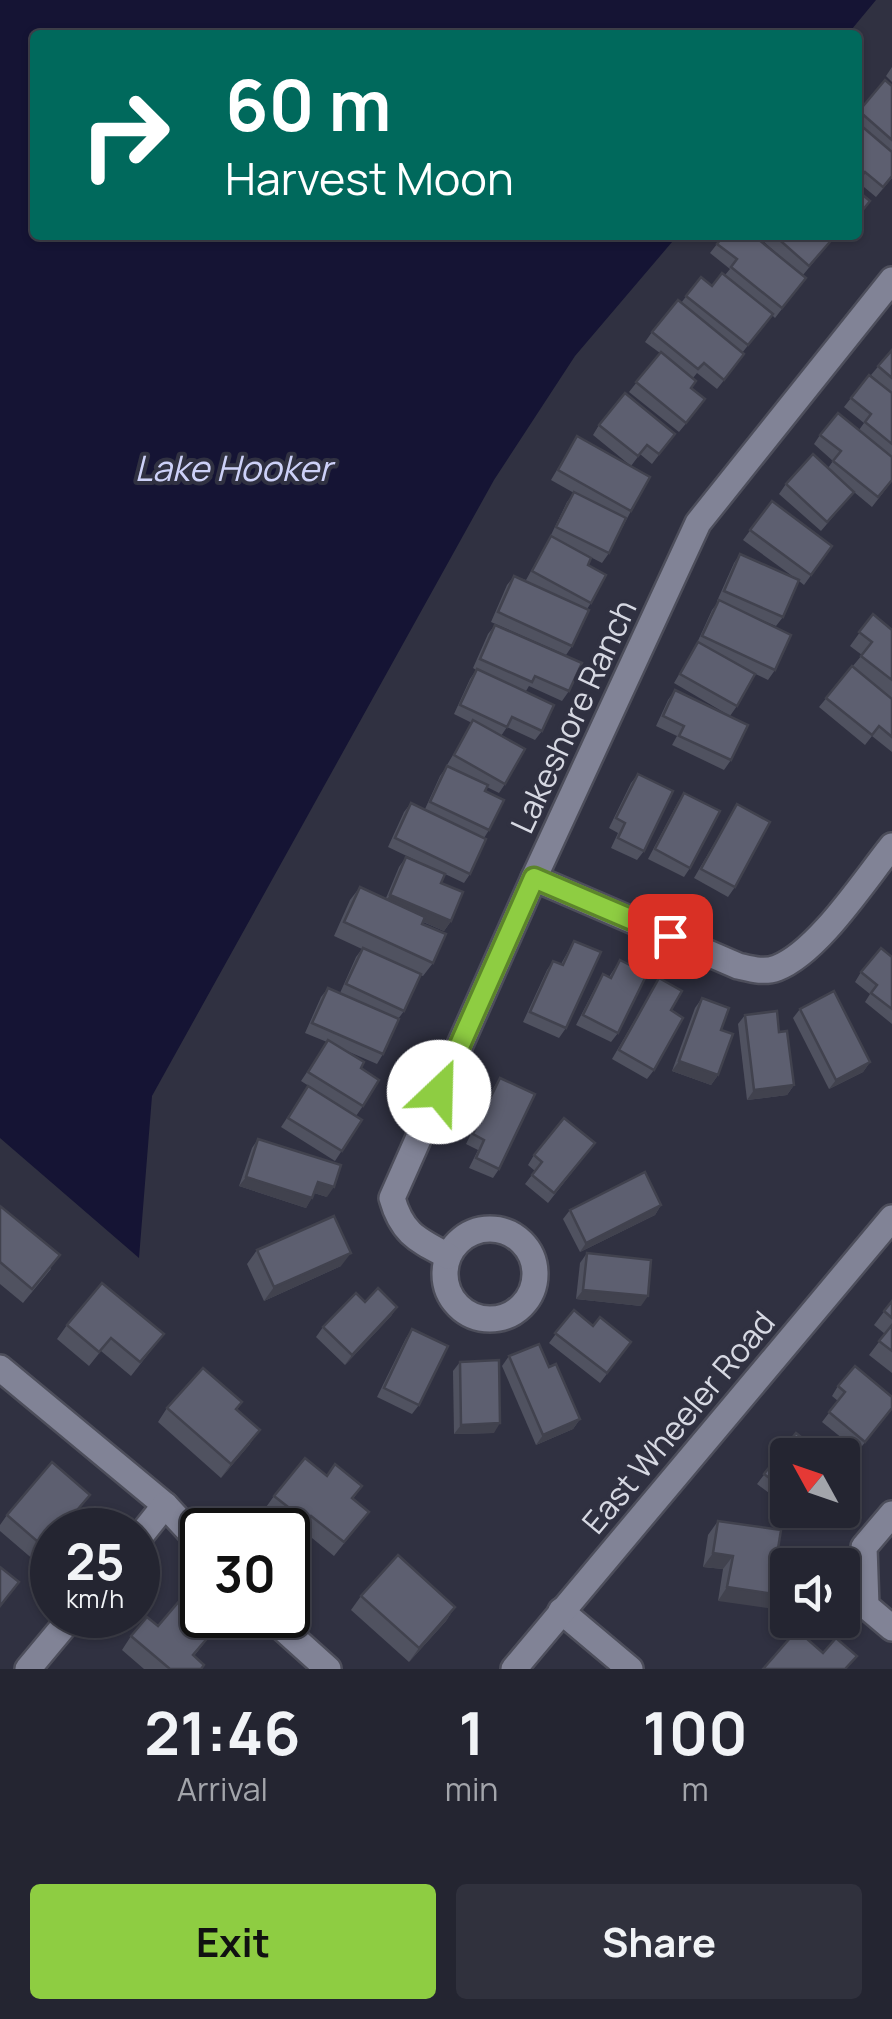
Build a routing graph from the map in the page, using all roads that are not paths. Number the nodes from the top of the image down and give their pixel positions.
1 (892, 280) edge
2 (892, 846) edge
3 (534, 878) junction
4 (892, 1218) edge
5 (448, 1256) dead end
6 (0, 1368) edge
7 (166, 1506) junction
8 (160, 1513) edge
9 (892, 1514) edge
10 (180, 1521) edge
11 (561, 1611) junction
12 (892, 1628) edge
13 (54, 1638) edge
14 (294, 1638) edge
15 (28, 1669) edge
16 (328, 1669) edge
17 (514, 1669) edge
18 (630, 1669) edge

1 - 3 street, Lakeshore Ranch
2 - 3 street
3 - 5 street, Lakeshore Ranch
4 - 11 street, East Wheeler Road
6 - 7 street
7 - 8 street
7 - 10 street
9 - 12 street
11 - 17 street, East Wheeler Road
11 - 18 street
13 - 15 street
14 - 16 street

